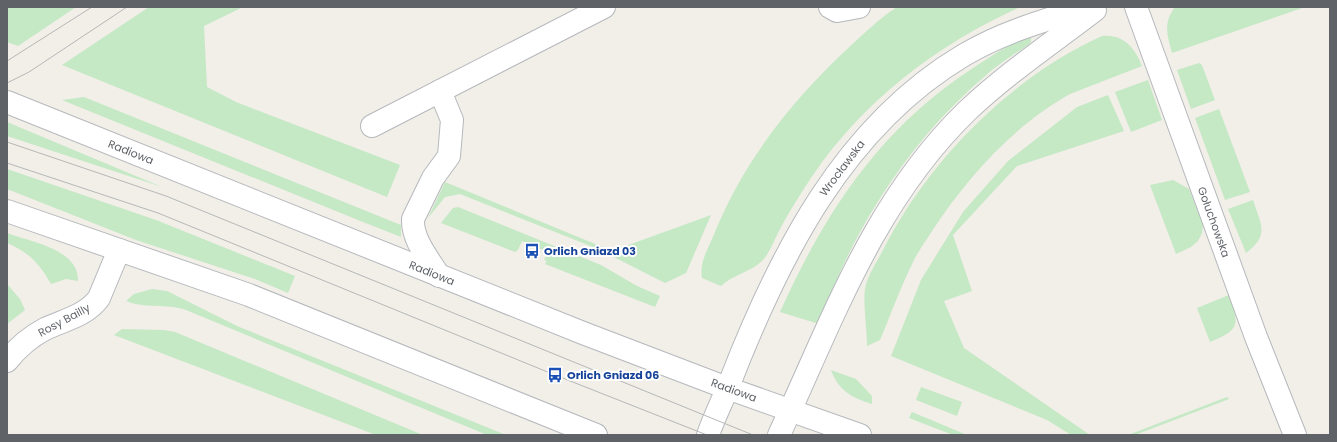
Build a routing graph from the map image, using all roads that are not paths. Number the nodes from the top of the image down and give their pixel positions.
1 (604, 7) edge
2 (830, 7) edge
3 (859, 7) edge
4 (1088, 7) edge
5 (1099, 7) edge
6 (1136, 7) edge
7 (440, 91) junction
8 (7, 102) edge
9 (372, 126) dead end
10 (7, 211) edge
11 (119, 250) junction
12 (439, 276) junction
13 (7, 361) edge
14 (727, 388) junction
15 (791, 410) junction
16 (596, 435) edge
17 (708, 435) edge
18 (779, 435) edge
19 (860, 435) edge
20 (1295, 435) edge

1 - 7 street
2 - 3 street
4 - 14 street, Wrocławska
5 - 15 street
6 - 20 street, Gołuchowska
7 - 9 street
7 - 12 street
8 - 12 street, Radiowa
10 - 11 street
11 - 13 street, Rosy Bailly
11 - 16 street
12 - 14 street, Radiowa
14 - 15 street, Radiowa
14 - 17 street, Wrocławska
15 - 18 street
15 - 19 street, Radiowa

